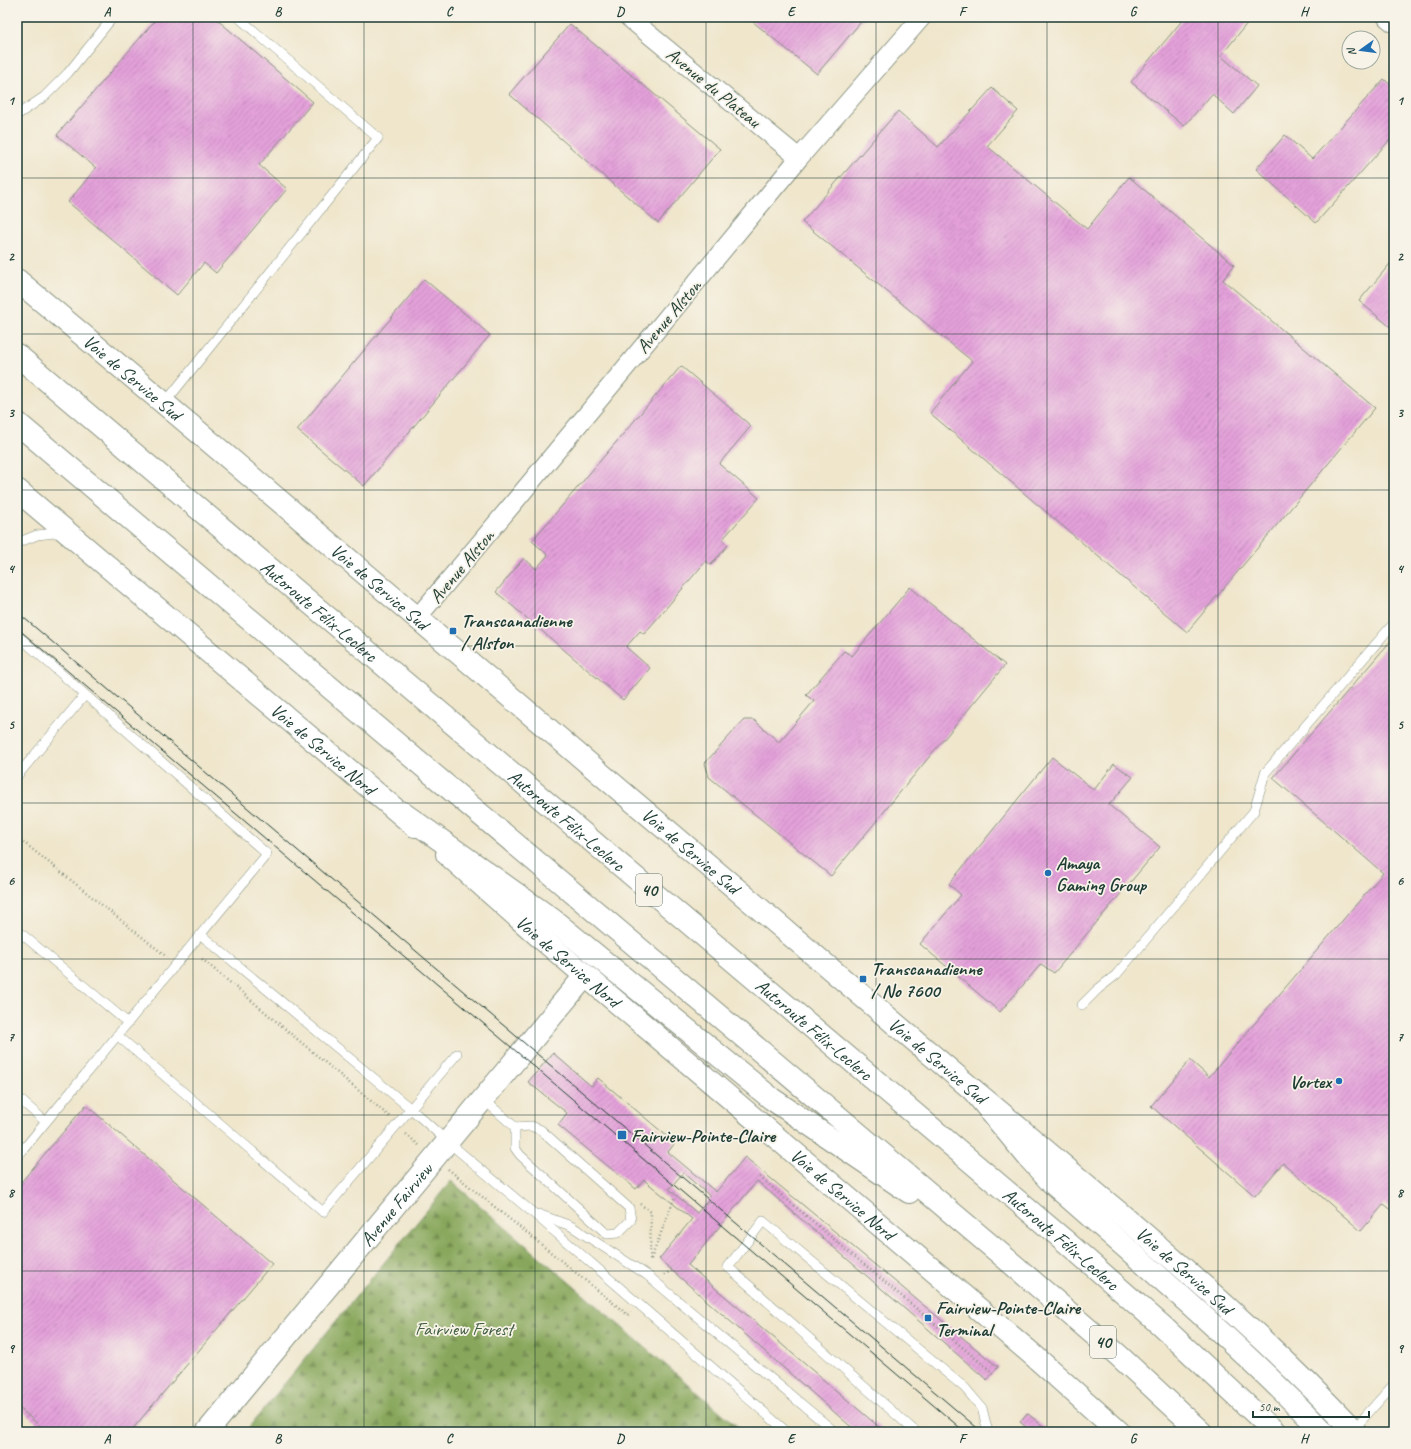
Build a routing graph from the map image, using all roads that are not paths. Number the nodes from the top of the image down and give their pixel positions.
1 (113, 17) edge
2 (238, 17) edge
3 (628, 17) edge
4 (922, 17) edge
5 (1389, 17) edge
6 (1394, 21) edge
7 (17, 115) edge
8 (799, 158) junction
9 (17, 280) edge
10 (17, 355) edge
11 (164, 404) junction
12 (17, 423) edge
13 (17, 490) edge
14 (67, 532) junction
15 (17, 543) edge
16 (417, 618) junction
17 (1394, 623) edge
18 (17, 635) edge
19 (85, 695) junction
20 (17, 776) edge
21 (401, 812) junction
22 (17, 930) edge
23 (201, 935) junction
24 (585, 976) junction
25 (1082, 1005) dead end
26 (128, 1023) junction
27 (117, 1036) junction
28 (457, 1054) dead end
29 (973, 1090) junction
30 (17, 1097) edge
31 (483, 1099) junction
32 (411, 1109) junction
33 (46, 1122) junction
34 (515, 1127) junction
35 (448, 1142) junction
36 (17, 1156) edge
37 (532, 1212) junction
38 (1003, 1256) junction
39 (1394, 1384) edge
40 (1354, 1431) edge
41 (207, 1432) edge
42 (787, 1432) edge
43 (835, 1432) edge
44 (916, 1432) edge
45 (985, 1432) edge
46 (1119, 1432) edge
47 (1201, 1432) edge
48 (1275, 1432) edge
49 (1323, 1432) edge

1 - 7 lane
2 - 11 lane
3 - 8 street, Avenue du Plateau
4 - 8 street, Avenue Alston
5 - 6 main road
8 - 16 street, Avenue Alston
9 - 11 main road, Voie de Service Sud
10 - 48 main road, Autoroute Félix-Leclerc / 40
11 - 16 main road, Voie de Service Sud
12 - 38 main road, 40
13 - 14 main road, Voie de Service Nord
14 - 15 lane
14 - 21 main road, Voie de Service Nord
16 - 29 main road, Voie de Service Sud
17 - 25 lane
18 - 19 lane
19 - 20 lane
19 - 23 lane
21 - 24 main road, Voie de Service Nord
21 - 38 main road
22 - 26 lane
23 - 26 lane
23 - 32 lane
24 - 31 main road, Avenue Fairview
24 - 46 main road, Voie de Service Nord
26 - 27 lane
27 - 32 lane
27 - 33 lane
28 - 32 lane
29 - 40 main road, Voie de Service Sud
29 - 49 main road
30 - 33 lane
31 - 34 lane
31 - 35 main road, Avenue Fairview
32 - 35 lane
33 - 36 lane
34 - 34 lane
35 - 37 lane
35 - 41 main road, Avenue Fairview
37 - 42 lane
37 - 43 lane
38 - 47 main road, 40
39 - 40 lane
44 - 45 lane

